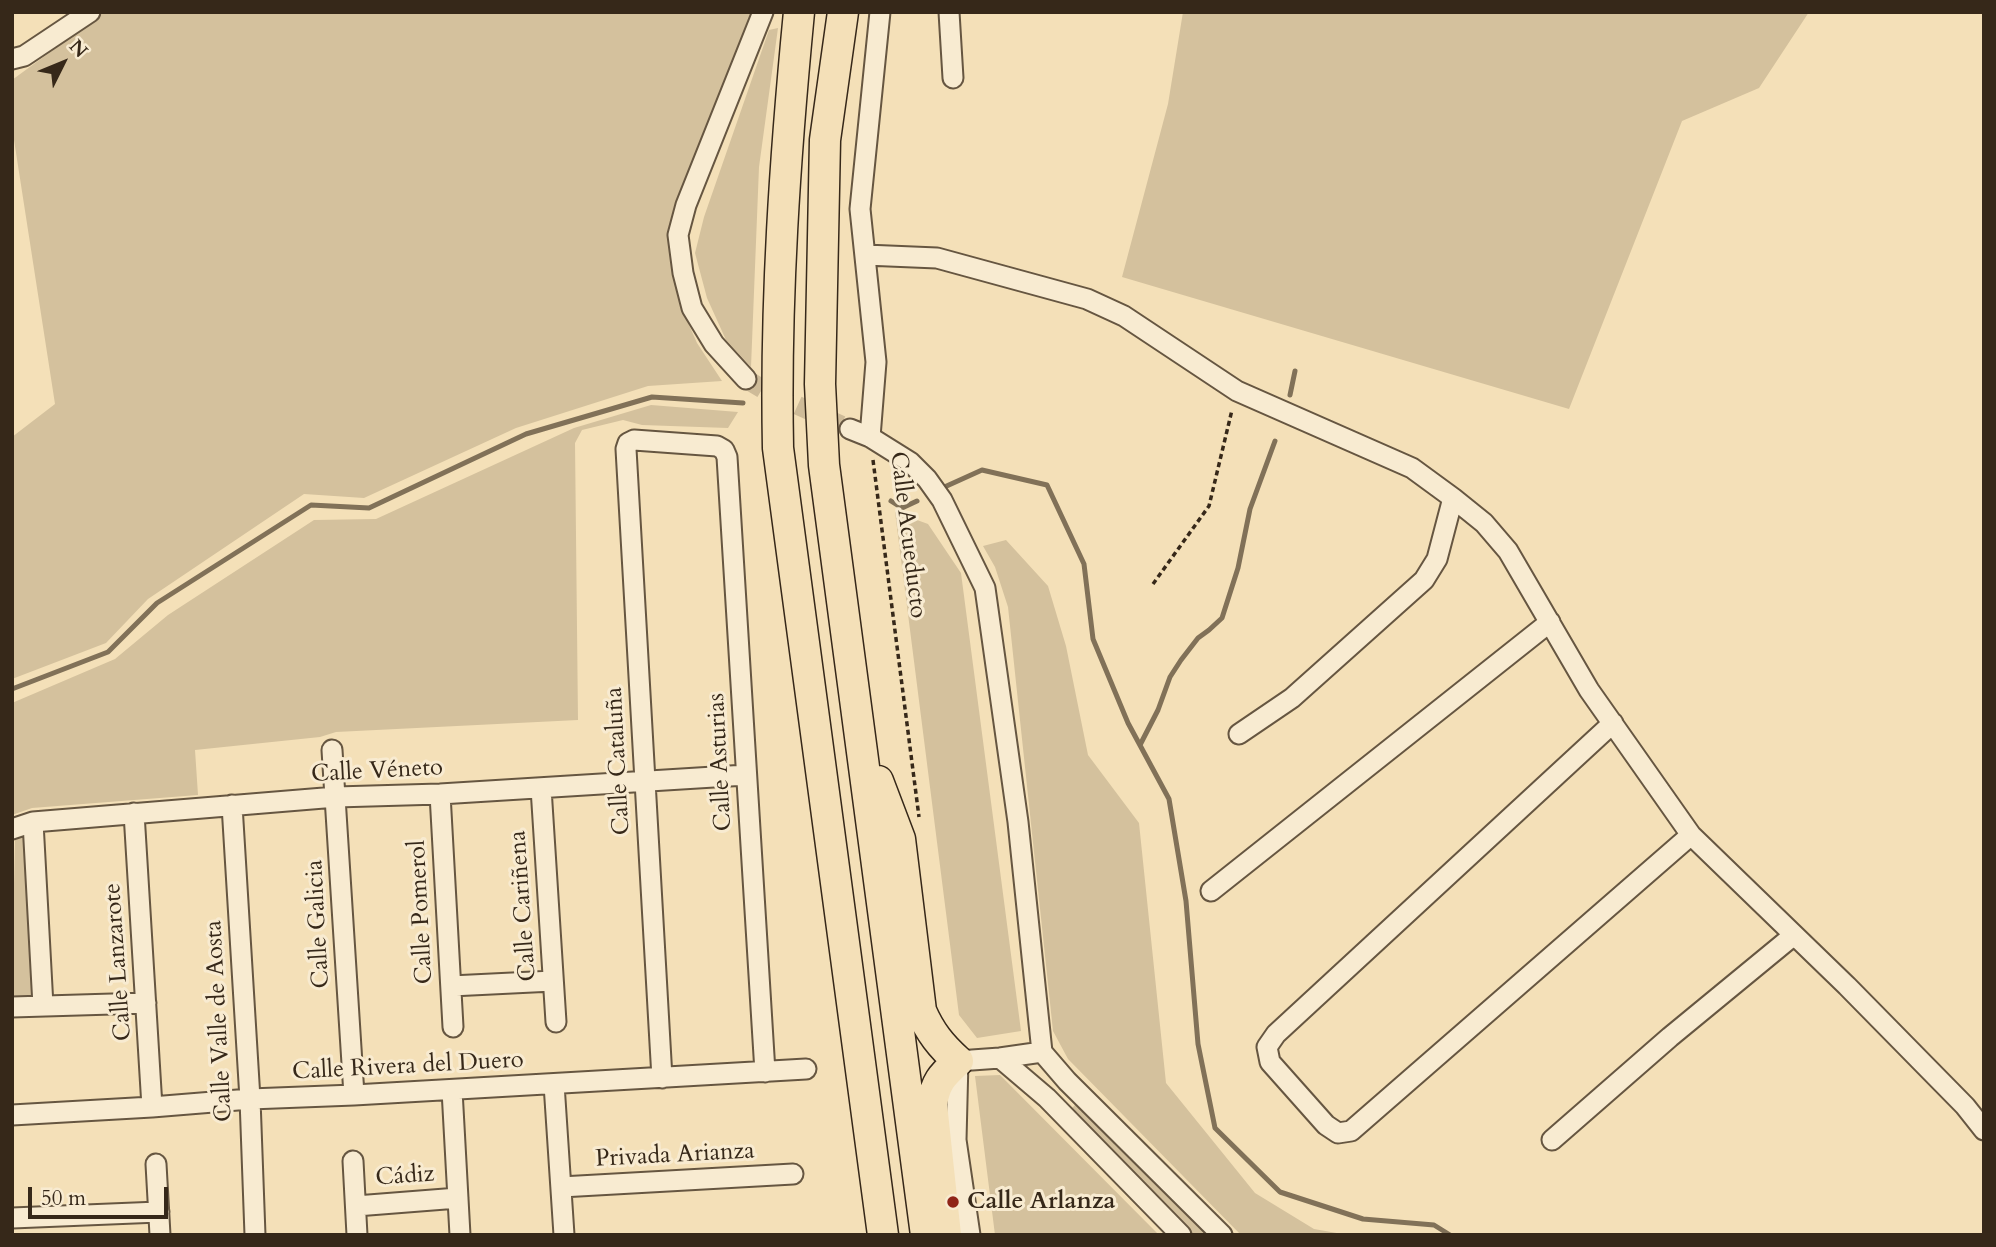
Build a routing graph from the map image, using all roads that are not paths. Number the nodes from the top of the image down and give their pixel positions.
1 (90, 12) edge
2 (763, 12) edge
3 (799, 12) edge
4 (843, 12) edge
5 (880, 12) edge
6 (949, 12) edge
7 (12, 59) edge
8 (953, 78) dead end
9 (865, 255) junction
10 (747, 379) tunnel mouth
11 (850, 429) tunnel mouth
12 (870, 437) junction
13 (724, 450) joint
14 (1453, 498) junction
15 (1550, 622) junction
16 (1614, 723) junction
17 (860, 730) junction
18 (1239, 734) dead end
19 (332, 750) dead end
20 (746, 775) junction
21 (645, 781) junction
22 (541, 788) junction
23 (440, 794) junction
24 (336, 797) junction
25 (232, 805) junction
26 (134, 813) junction
27 (33, 822) junction
28 (12, 829) edge
29 (1691, 835) junction
30 (1210, 891) dead end
31 (1794, 935) junction
32 (554, 981) junction
33 (451, 986) junction
34 (146, 1003) junction
35 (43, 1006) junction
36 (12, 1007) edge
37 (556, 1022) dead end
38 (453, 1027) dead end
39 (1042, 1052) junction
40 (1000, 1058) junction
41 (958, 1061) junction
42 (806, 1069) dead end
43 (765, 1072) junction
44 (662, 1078) junction
45 (1067, 1081) junction
46 (554, 1084) junction
47 (452, 1090) junction
48 (354, 1095) junction
49 (1047, 1098) junction
50 (250, 1099) junction
51 (152, 1107) junction
52 (12, 1115) edge
53 (1984, 1130) edge
54 (1552, 1140) dead end
55 (353, 1161) dead end
56 (156, 1164) dead end
57 (793, 1174) dead end
58 (561, 1187) junction
59 (458, 1198) junction
60 (356, 1206) junction
61 (159, 1212) junction
62 (12, 1218) edge
63 (160, 1235) edge
64 (256, 1235) edge
65 (357, 1235) edge
66 (460, 1235) edge
67 (564, 1235) edge
68 (883, 1235) edge
69 (926, 1235) edge
70 (946, 1235) edge
71 (970, 1235) edge
72 (1181, 1235) edge
73 (1222, 1235) edge

1 - 7 street
2 - 10 street
3 - 68 highway
4 - 17 highway
5 - 9 street, Calle Acueducto
6 - 8 street
9 - 12 street, Calle Acueducto
9 - 14 street
11 - 12 street
12 - 39 street
13 - 20 street, Calle Asturias
13 - 21 street, Calle Cataluña
14 - 15 street
14 - 18 street
15 - 16 street
15 - 30 street
16 - 29 street
16 - 29 street
17 - 41 highway
17 - 69 highway
19 - 24 street, Calle Galicia
20 - 21 street, Calle Véneto
20 - 43 street, Calle Asturias
21 - 22 street, Calle Véneto
21 - 44 street, Calle Cataluña
22 - 23 street, Calle Véneto
22 - 32 street, Calle Cariñena
23 - 24 street, Calle Véneto
23 - 33 street, Calle Pomerol
24 - 25 street, Calle Véneto
24 - 48 street, Calle Galicia
25 - 26 street, Calle Véneto
25 - 50 street, Calle Valle de Aosta
26 - 27 street, Calle Véneto
26 - 34 street, Calle Lanzarote
27 - 28 street, Calle Véneto
27 - 35 street
29 - 31 street
31 - 53 street
31 - 54 street
32 - 33 street
32 - 37 street, Calle Cariñena
33 - 38 street, Calle Pomerol
34 - 35 street
34 - 51 street, Calle Lanzarote
35 - 36 street
39 - 40 street
39 - 45 street
40 - 41 street
40 - 49 street
41 - 70 highway
41 - 71 street
42 - 43 street, Calle Rivera del Duero
43 - 44 street, Calle Rivera del Duero
44 - 46 street, Calle Rivera del Duero
45 - 49 street
45 - 73 street
46 - 47 street, Calle Rivera del Duero
46 - 58 street
47 - 48 street, Calle Rivera del Duero
47 - 59 street
48 - 50 street, Calle Rivera del Duero
49 - 72 street
50 - 51 street, Calle Rivera del Duero
50 - 64 street, Calle Valle de Aosta
51 - 52 street, Calle Rivera del Duero
55 - 60 street
56 - 61 street
57 - 58 street, Privada Arianza
58 - 67 street
59 - 60 street, Cádiz
59 - 66 street
60 - 65 street
61 - 62 street
61 - 63 street

